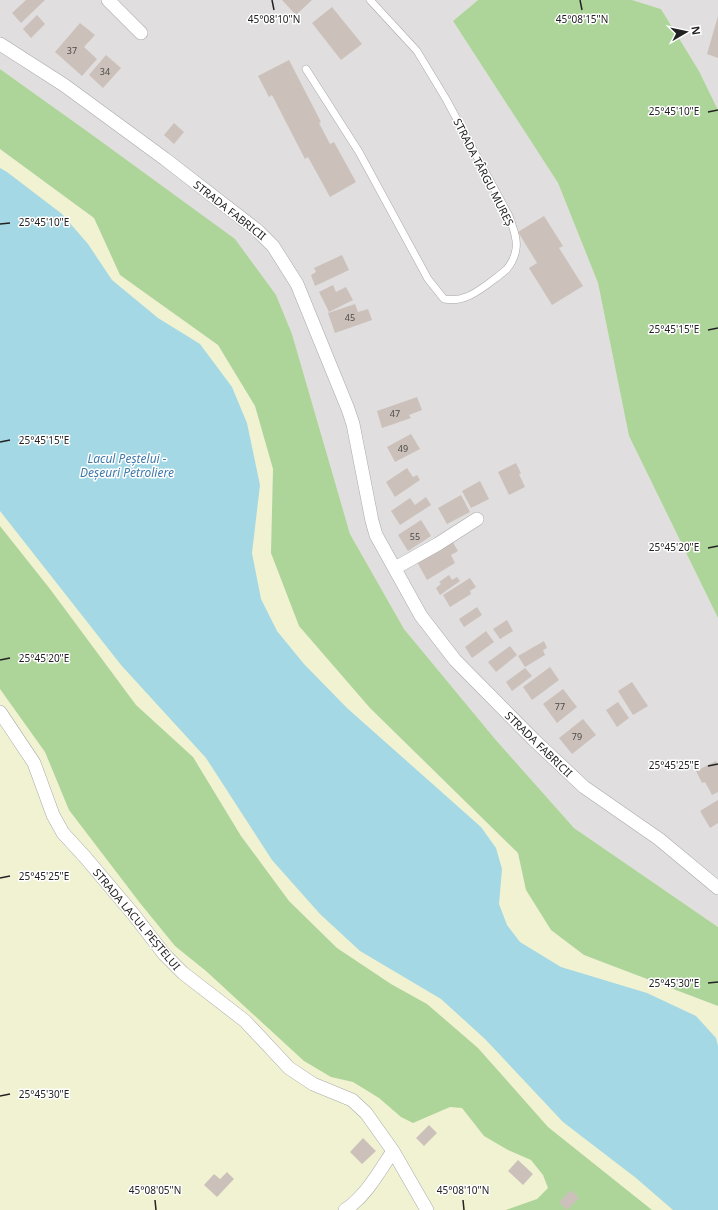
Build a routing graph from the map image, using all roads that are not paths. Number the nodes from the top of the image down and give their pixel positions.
1 (108, 0) edge
2 (370, 0) edge
3 (141, 33) dead end
4 (0, 44) edge
5 (306, 69) dead end
6 (477, 520) dead end
7 (394, 568) junction
8 (0, 712) edge
9 (718, 888) edge
10 (393, 1151) junction
11 (344, 1210) edge
12 (427, 1210) edge

1 - 3 street
2 - 5 lane, STRADA TÂRGU MUREȘ
4 - 7 street, STRADA FABRICII
6 - 7 street
7 - 9 street, STRADA FABRICII
8 - 10 street, STRADA LACUL PEȘTELUI
10 - 11 street
10 - 12 street, STRADA LACUL PEȘTELUI

